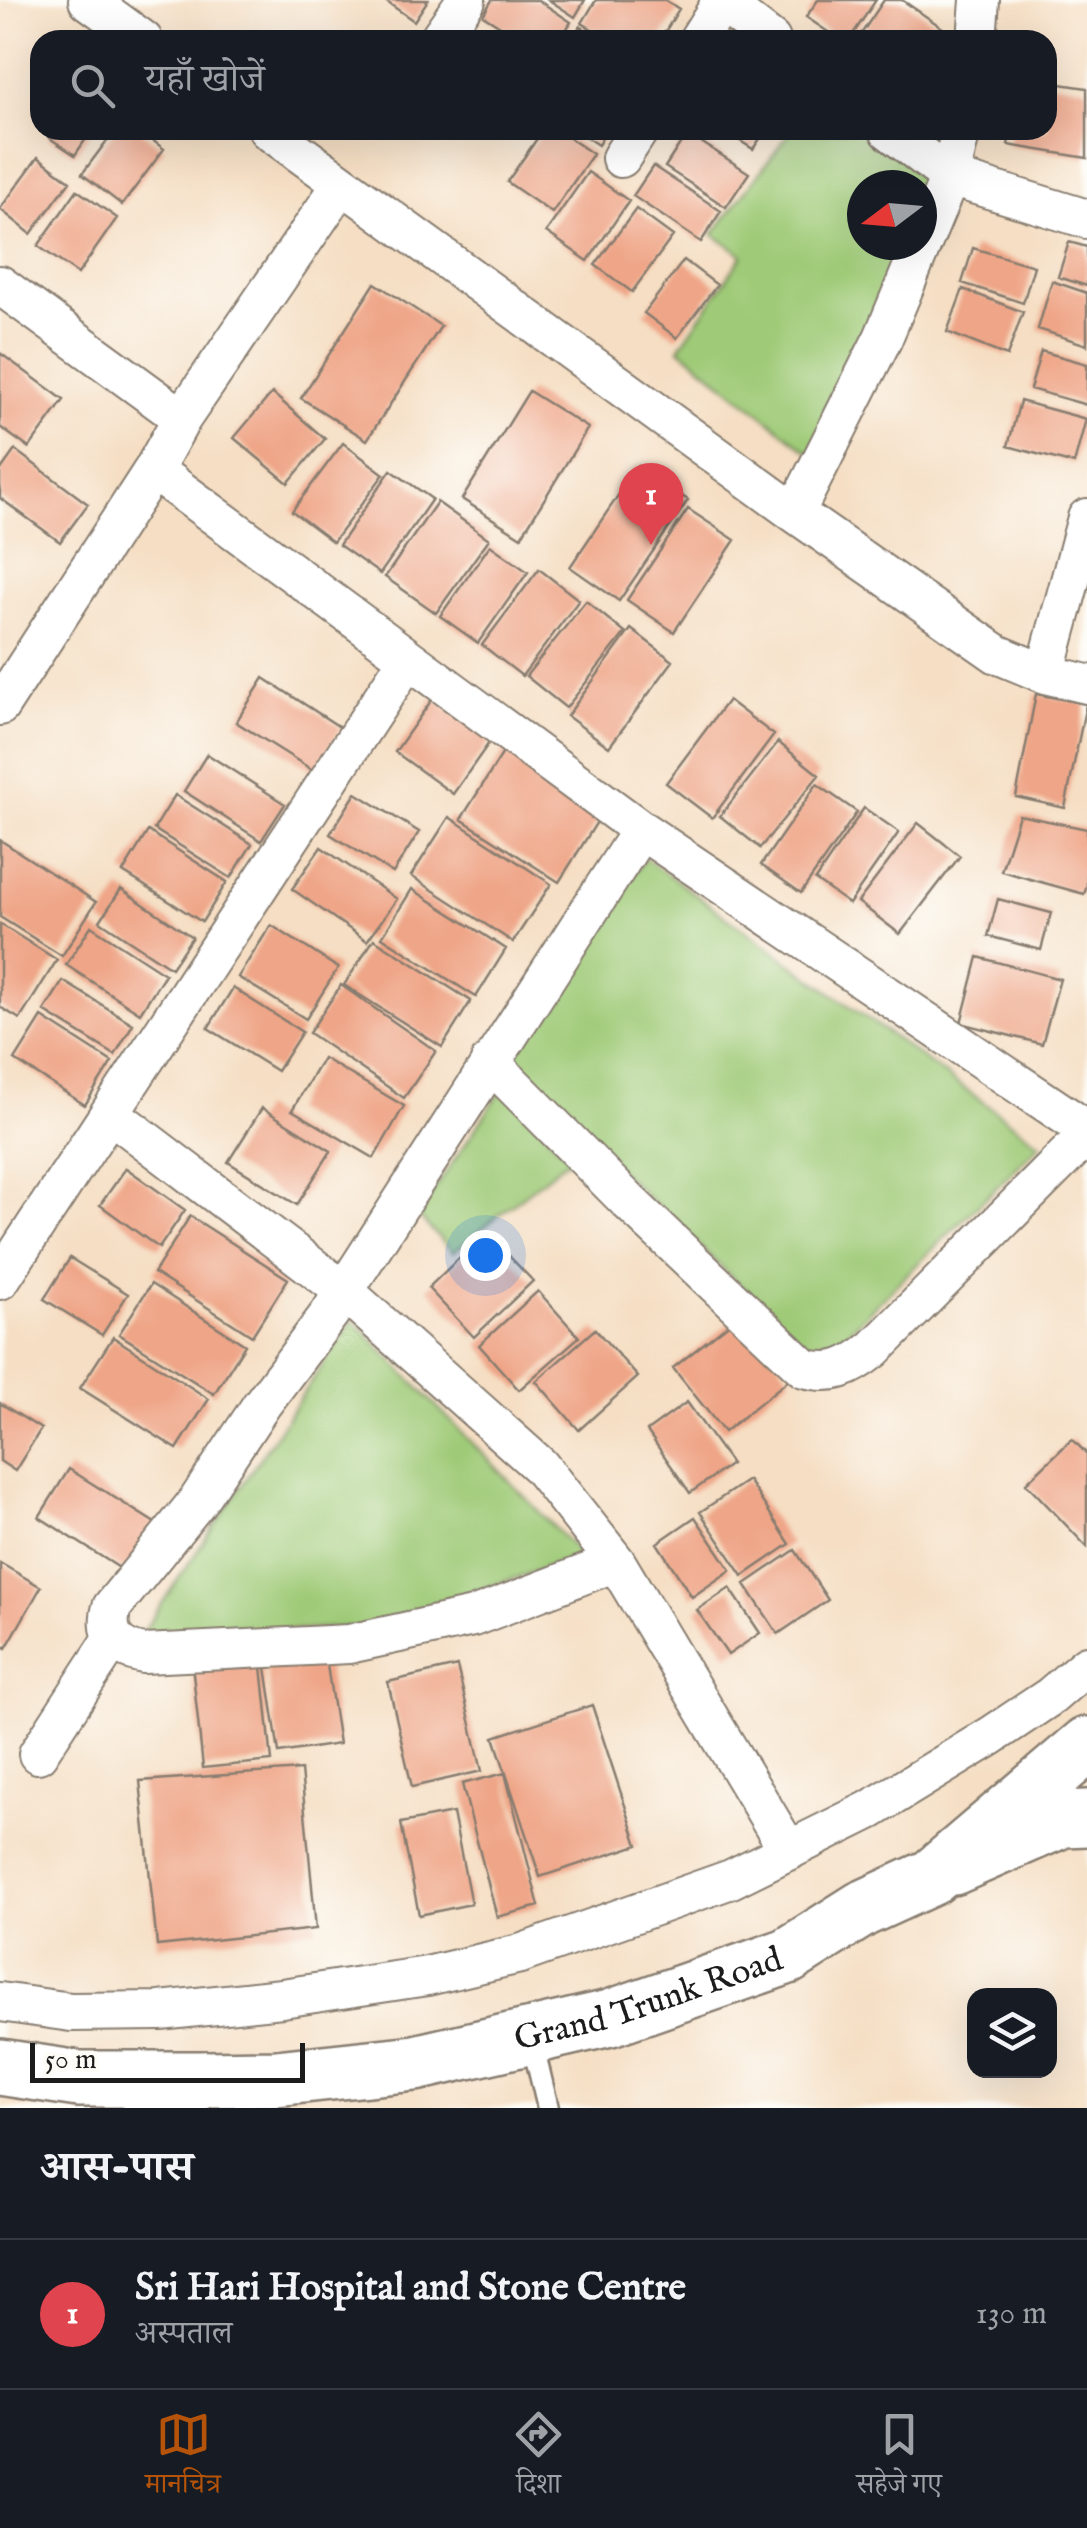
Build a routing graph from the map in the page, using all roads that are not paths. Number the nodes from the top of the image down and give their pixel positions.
1 (88, 0) edge
2 (466, 0) edge
3 (980, 0) edge
4 (721, 1) edge
5 (129, 30) edge
6 (445, 30) edge
7 (704, 30) edge
8 (758, 30) edge
9 (978, 30) edge
10 (282, 140) edge
11 (901, 140) edge
12 (959, 140) edge
13 (950, 178) junction
14 (342, 184) junction
15 (1087, 219) edge
16 (0, 285) edge
17 (182, 418) junction
18 (153, 470) junction
19 (795, 513) junction
20 (1087, 518) edge
21 (408, 659) junction
22 (1045, 674) junction
23 (1087, 684) edge
24 (0, 706) edge
25 (641, 830) junction
26 (490, 1062) junction
27 (111, 1114) junction
28 (1087, 1133) edge
29 (0, 1280) edge
30 (344, 1290) junction
31 (616, 1562) junction
32 (113, 1639) junction
33 (1087, 1665) edge
34 (1087, 1745) edge
35 (38, 1754) dead end
36 (1087, 1818) edge
37 (789, 1851) junction
38 (932, 1877) junction
39 (0, 2002) edge
40 (531, 2036) junction
41 (0, 2067) edge
42 (205, 2078) junction
43 (150, 2108) edge
44 (548, 2108) edge

1 - 5 street
2 - 6 street
3 - 9 street
4 - 7 street
4 - 8 street
10 - 14 street
11 - 13 street
12 - 13 street
13 - 15 street
13 - 19 street
14 - 17 street
14 - 19 street
16 - 17 street
17 - 18 street
18 - 21 street
18 - 24 street
19 - 22 street
20 - 22 street
21 - 25 street
21 - 27 street
22 - 23 street
25 - 26 street
25 - 28 street
26 - 28 street
26 - 30 street
27 - 29 street
27 - 30 street
30 - 31 street
30 - 32 street
31 - 32 street
31 - 37 street
32 - 35 street
33 - 37 street
34 - 38 main road, Grand Trunk Road
36 - 38 main road
37 - 39 street
38 - 40 main road, Grand Trunk Road
40 - 42 main road, Grand Trunk Road
40 - 44 lane
41 - 42 main road
42 - 43 main road, Grand Trunk Road

